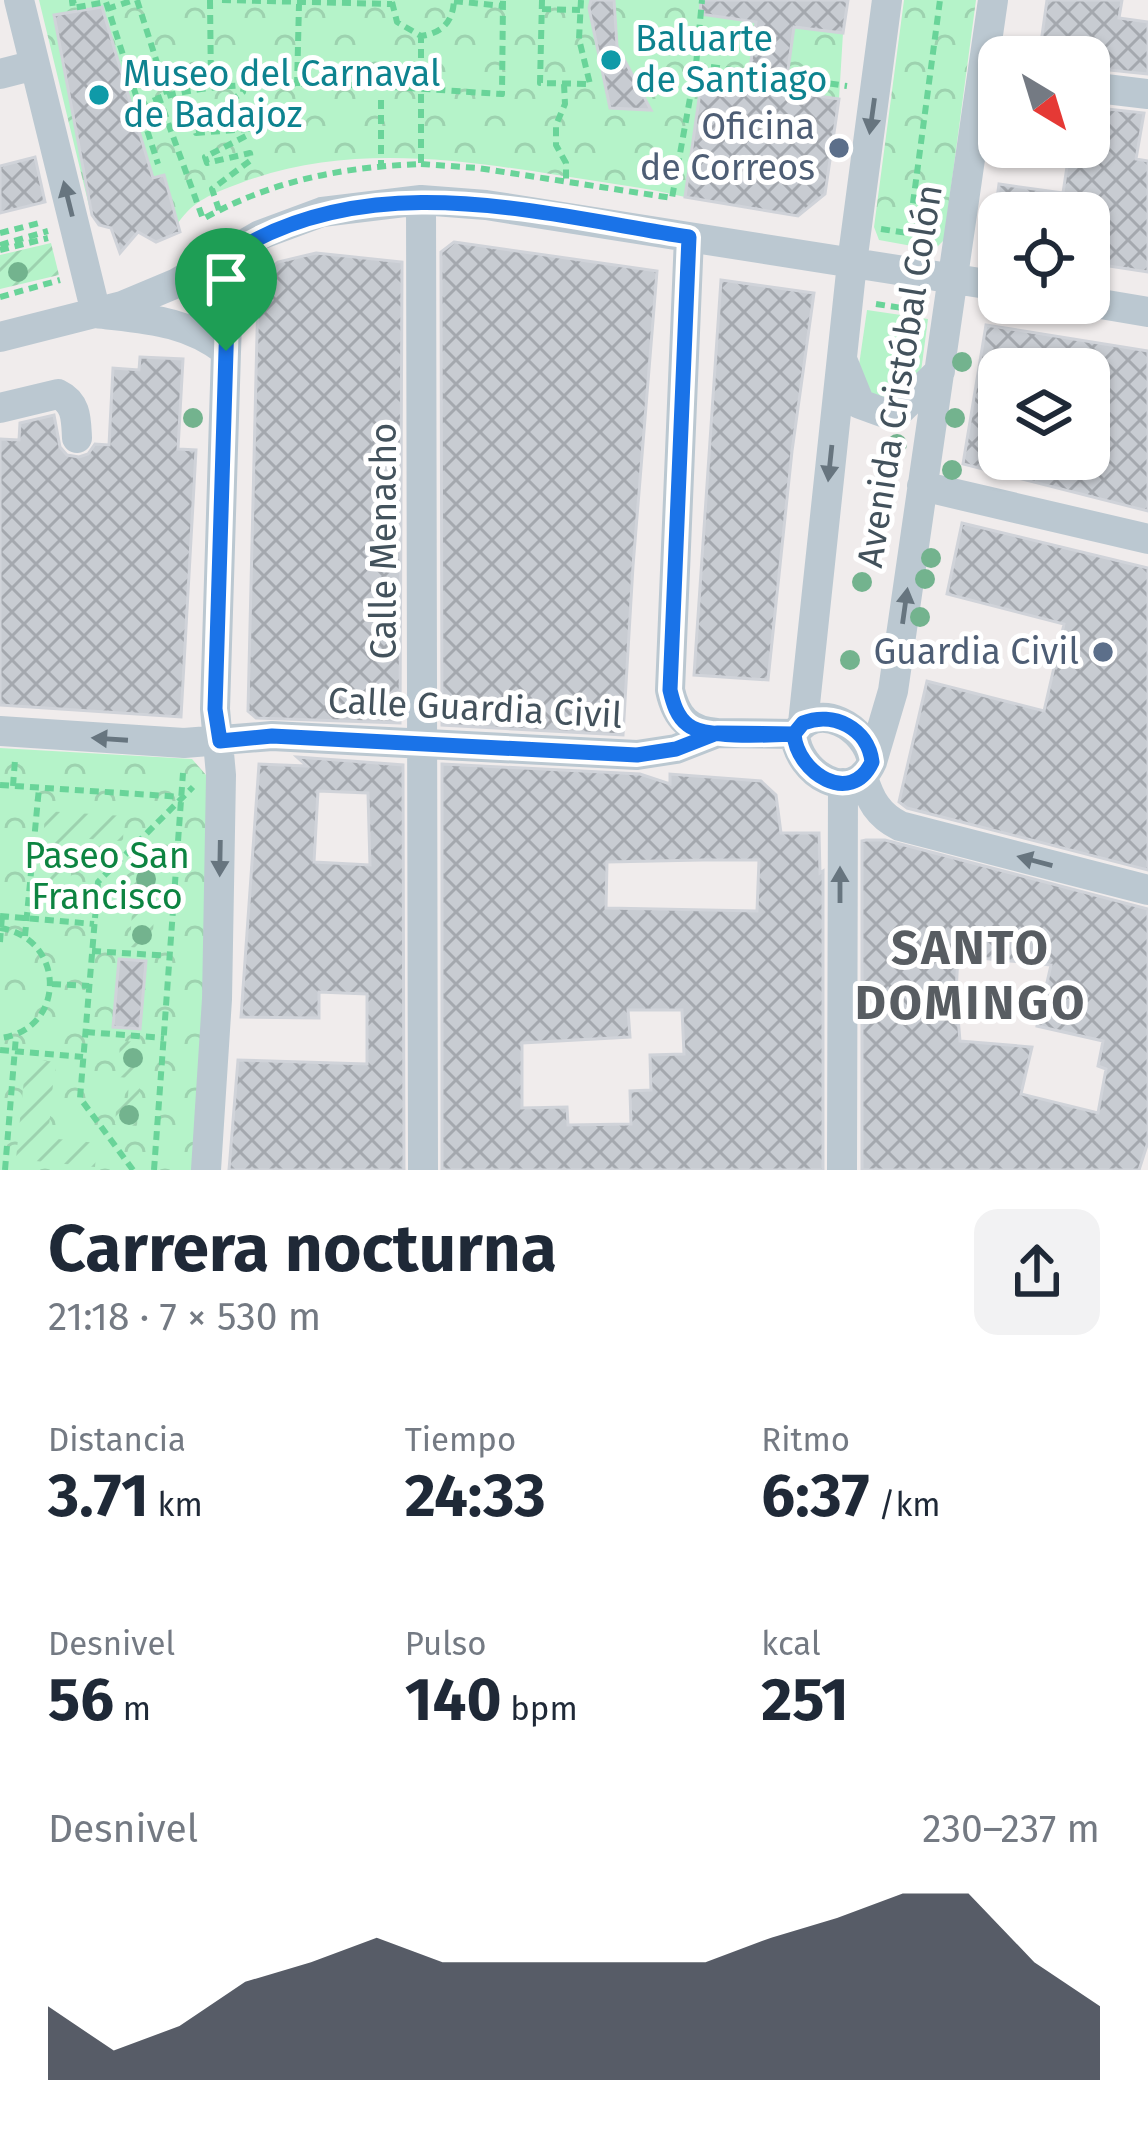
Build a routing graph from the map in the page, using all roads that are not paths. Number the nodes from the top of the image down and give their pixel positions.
1 (20, 0) edge
2 (887, 0) edge
3 (993, 0) edge
4 (992, 36) edge
5 (35, 65) junction
6 (0, 74) edge
7 (1110, 89) edge
8 (1148, 94) edge
9 (978, 147) edge
10 (422, 200) junction
11 (689, 237) junction
12 (229, 255) junction
13 (852, 263) junction
14 (955, 280) junction
15 (978, 283) edge
16 (1110, 305) edge
17 (1148, 311) edge
18 (96, 313) junction
19 (0, 338) edge
20 (226, 351) junction
21 (842, 356) junction
22 (940, 370) junction
23 (0, 408) edge
24 (77, 439) dead end
25 (922, 486) junction
26 (1148, 539) edge
27 (799, 728) junction
28 (0, 731) edge
29 (717, 733) junction
30 (220, 741) junction
31 (423, 744) junction
32 (859, 774) junction
33 (1148, 890) edge
34 (206, 1170) edge
35 (423, 1170) edge
36 (842, 1170) edge

1 - 5 street
2 -> 13 street, Avenida Cristóbal Colón
3 - 4 street, Avenida Cristóbal Colón
5 - 6 street
18 -> 5 street
7 - 8 street
9 - 14 street, Avenida Cristóbal Colón
10 - 11 street
10 - 12 street
10 - 31 street, Calle Menacho
11 - 13 street
11 - 29 street
12 - 18 street
12 - 20 street
13 - 14 street
13 - 21 street, Avenida Cristóbal Colón
14 - 15 street
14 - 22 street, Avenida Cristóbal Colón
16 - 17 street
18 - 19 street
18 - 20 street
20 - 30 street
21 - 22 street
21 -> 27 street, Avenida Cristóbal Colón
22 - 25 street, Avenida Cristóbal Colón
23 - 24 street
25 - 26 street
32 -> 25 street, Avenida Cristóbal Colón
27 - 29 street, Calle Guardia Civil
27 - 32 street
27 - 32 street
30 -> 28 street
29 - 31 street, Calle Guardia Civil
30 - 31 street, Calle Guardia Civil
30 -> 34 street
31 - 35 street, Calle Menacho
33 -> 32 street
36 -> 32 street, Avenida Cristóbal Colón

